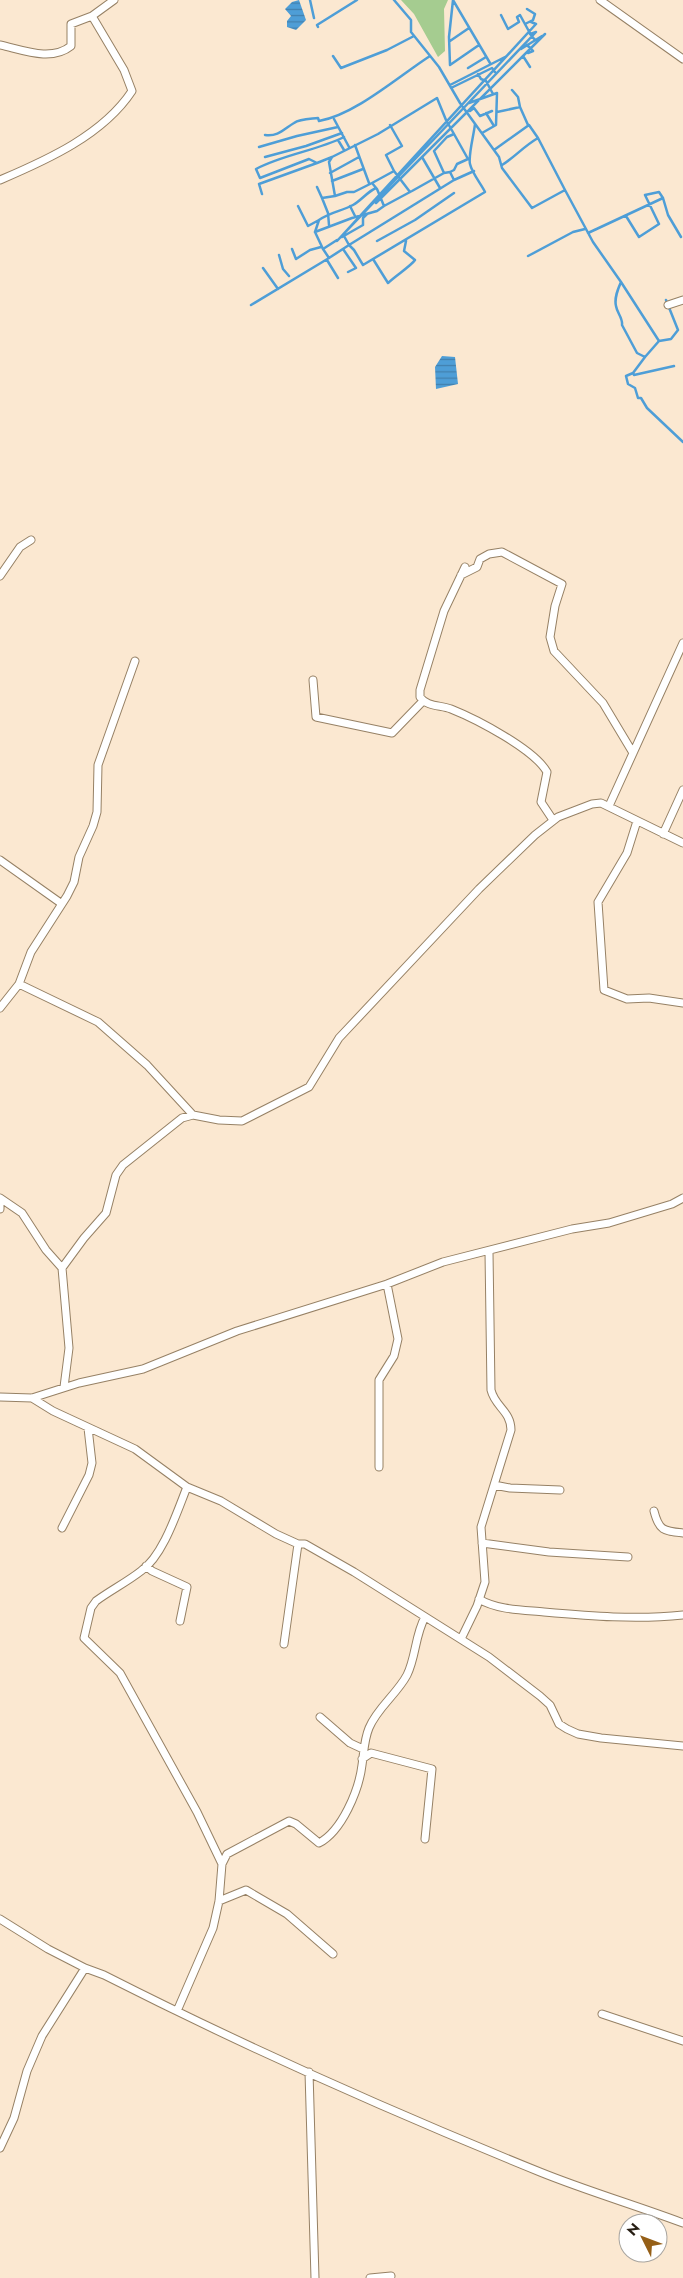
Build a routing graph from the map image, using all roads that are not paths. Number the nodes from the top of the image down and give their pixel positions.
1 (114, 0) edge
2 (600, 0) edge
3 (92, 16) junction
4 (0, 45) edge
5 (683, 59) edge
6 (0, 180) edge
7 (683, 300) edge
8 (668, 305) dead end
9 (31, 540) dead end
10 (465, 568) dead end
11 (461, 575) junction
12 (0, 576) edge
13 (683, 643) edge
14 (135, 661) dead end
15 (314, 680) dead end
16 (423, 701) junction
17 (633, 753) junction
18 (683, 790) edge
19 (609, 806) junction
20 (553, 820) junction
21 (637, 821) junction
22 (663, 834) junction
23 (683, 843) edge
24 (0, 860) edge
25 (62, 904) junction
26 (20, 984) junction
27 (683, 1003) edge
28 (0, 1008) edge
29 (193, 1115) junction
30 (0, 1198) edge
31 (683, 1198) edge
32 (0, 1205) edge
33 (0, 1209) edge
34 (489, 1252) junction
35 (62, 1268) junction
36 (387, 1284) junction
37 (64, 1387) junction
38 (52, 1392) junction
39 (0, 1397) edge
40 (32, 1398) junction
41 (53, 1410) junction
42 (88, 1428) junction
43 (379, 1467) dead end
44 (494, 1485) junction
45 (187, 1487) junction
46 (560, 1490) dead end
47 (654, 1511) dead end
48 (62, 1528) dead end
49 (683, 1533) edge
50 (482, 1543) junction
51 (298, 1544) junction
52 (628, 1557) dead end
53 (146, 1566) junction
54 (480, 1599) junction
55 (683, 1616) edge
56 (425, 1617) junction
57 (180, 1621) dead end
58 (461, 1639) junction
59 (284, 1644) dead end
60 (320, 1717) dead end
61 (683, 1746) edge
62 (363, 1749) junction
63 (362, 1759) junction
64 (425, 1838) dead end
65 (222, 1864) junction
66 (219, 1902) junction
67 (0, 1919) edge
68 (333, 1954) dead end
69 (85, 1968) junction
70 (177, 2011) junction
71 (602, 2014) dead end
72 (683, 2041) edge
73 (309, 2072) junction
74 (0, 2148) edge
75 (683, 2223) edge
76 (391, 2276) dead end
77 (315, 2278) edge
78 (370, 2278) edge

1 - 3 street
2 - 5 street
3 - 4 street
3 - 6 street
7 - 8 street
9 - 12 street
10 - 11 street
11 - 16 street
11 - 17 street
13 - 17 street
14 - 25 street
15 - 16 street
16 - 20 street
17 - 19 street
18 - 22 street
19 - 20 street
19 - 21 street
20 - 29 street
21 - 22 street
21 - 27 street
22 - 23 street
24 - 25 street
25 - 26 street
26 - 28 street
26 - 29 street
29 - 35 street
30 - 35 street
31 - 34 street
32 - 33 street
34 - 36 street
34 - 44 street
35 - 37 street
36 - 37 street
36 - 43 street
37 - 38 street
38 - 40 street
38 - 41 street
39 - 40 street
40 - 41 street
41 - 42 street
42 - 45 street
42 - 48 street
44 - 46 street
44 - 50 street
45 - 51 street
45 - 53 street
47 - 49 street
50 - 52 street
50 - 54 street
51 - 56 street
51 - 59 street
53 - 57 street
53 - 65 street
54 - 55 street
54 - 58 street
56 - 58 street
56 - 62 street
58 - 61 street
60 - 62 street
62 - 63 street
63 - 64 street
63 - 65 street
65 - 66 street
66 - 68 street
66 - 70 street
67 - 69 street
69 - 70 street
69 - 74 street
70 - 73 street
71 - 72 street
73 - 75 street
73 - 77 street
76 - 78 street

